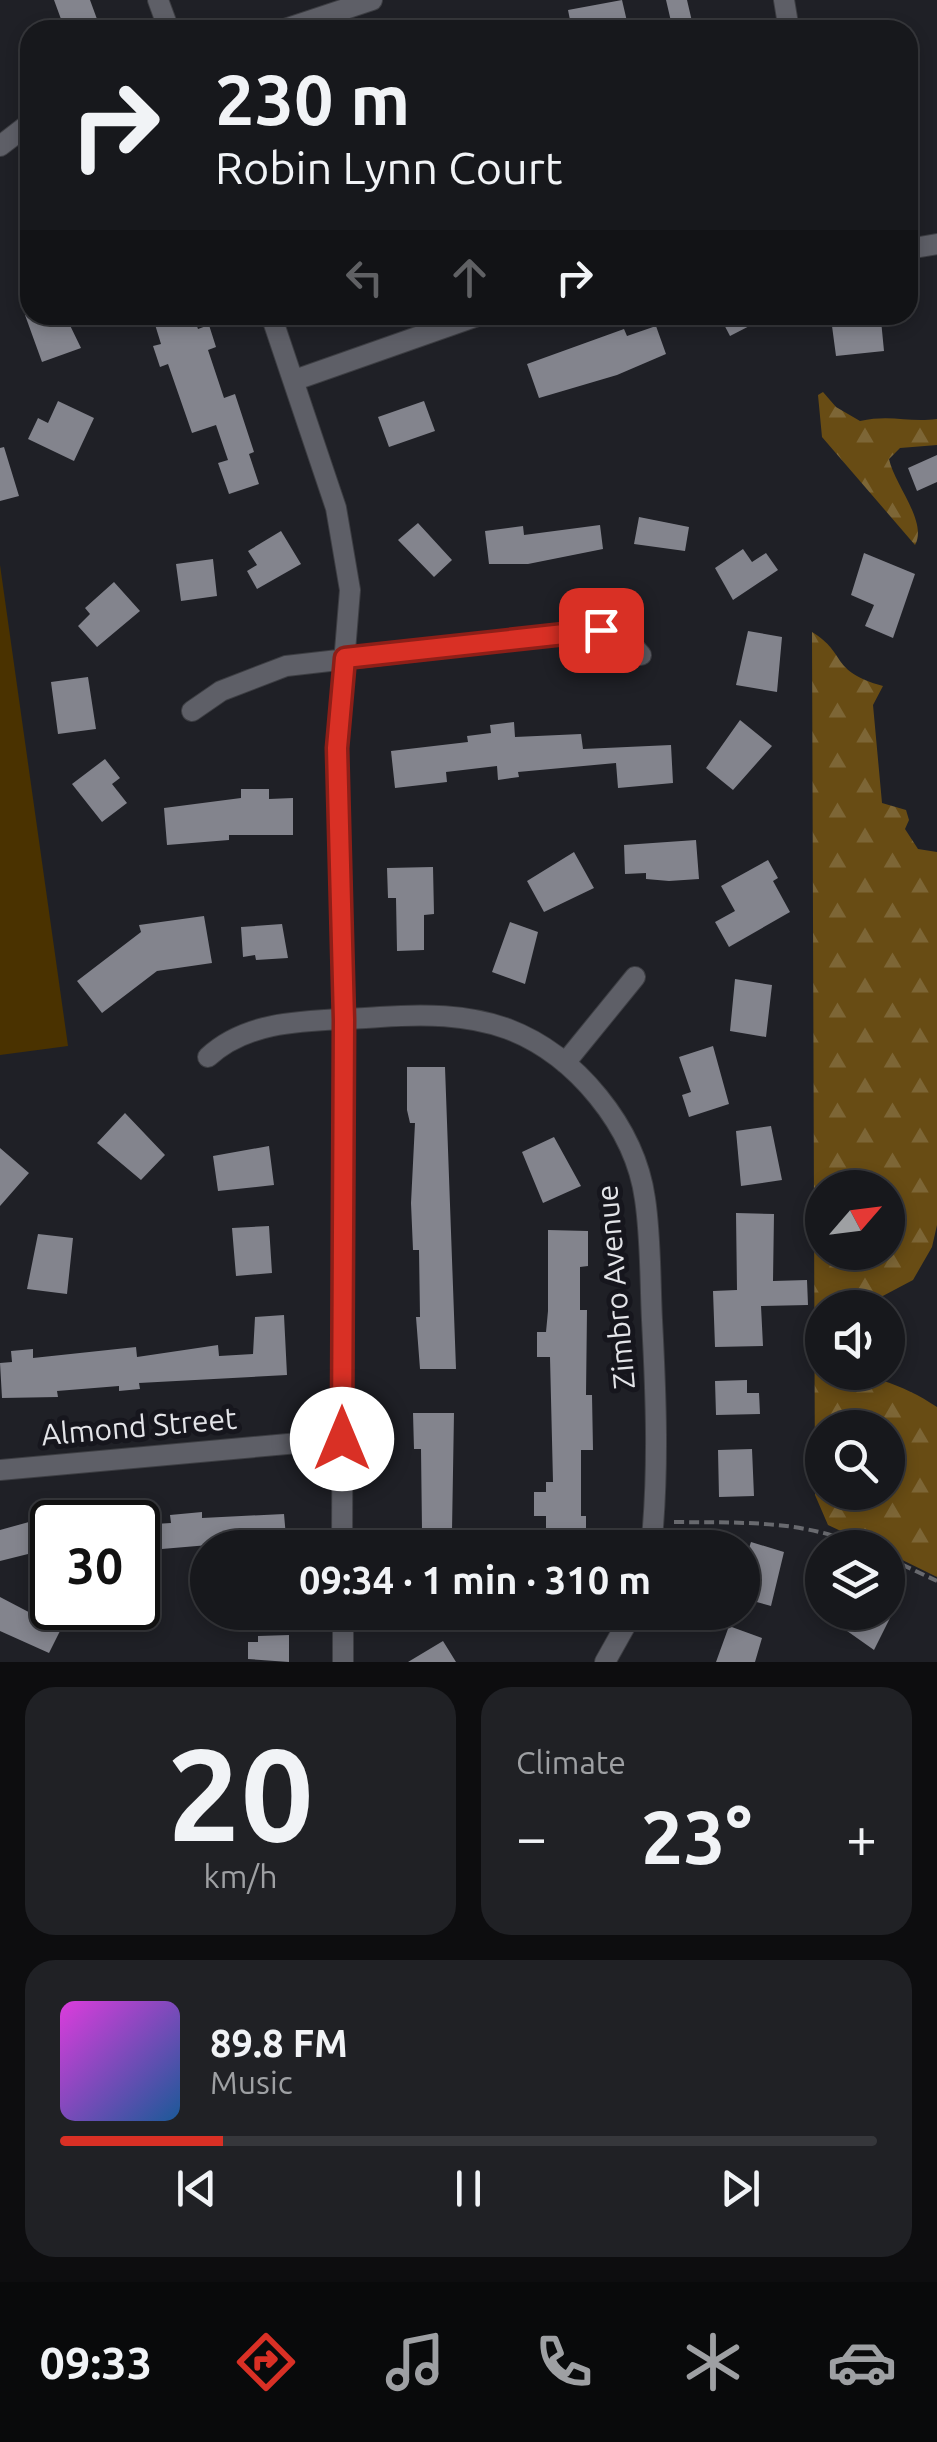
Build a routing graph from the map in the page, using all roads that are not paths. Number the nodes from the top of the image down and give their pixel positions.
1 (372, 0) edge
2 (312, 20) edge
3 (20, 131) edge
4 (0, 146) edge
5 (276, 325) edge
6 (452, 325) edge
7 (295, 380) junction
8 (642, 655) dead end
9 (345, 658) junction
10 (192, 711) dead end
11 (634, 977) dead end
12 (344, 1020) junction
13 (208, 1057) dead end
14 (565, 1063) junction
15 (342, 1439) junction
16 (0, 1470) edge
17 (342, 1530) edge
18 (653, 1530) edge
19 (343, 1630) edge
20 (623, 1630) edge
21 (344, 1662) edge
22 (605, 1662) edge

1 - 2 street
3 - 4 street
5 - 7 street
6 - 7 street
7 - 9 street
8 - 9 street
9 - 10 street
9 - 12 street
11 - 14 street
12 - 13 street, Zimbro Avenue
12 - 14 street, Zimbro Avenue
12 - 15 street
14 - 18 street, Zimbro Avenue
15 - 16 street, Almond Street
15 - 17 street
19 - 21 street
20 - 22 street

